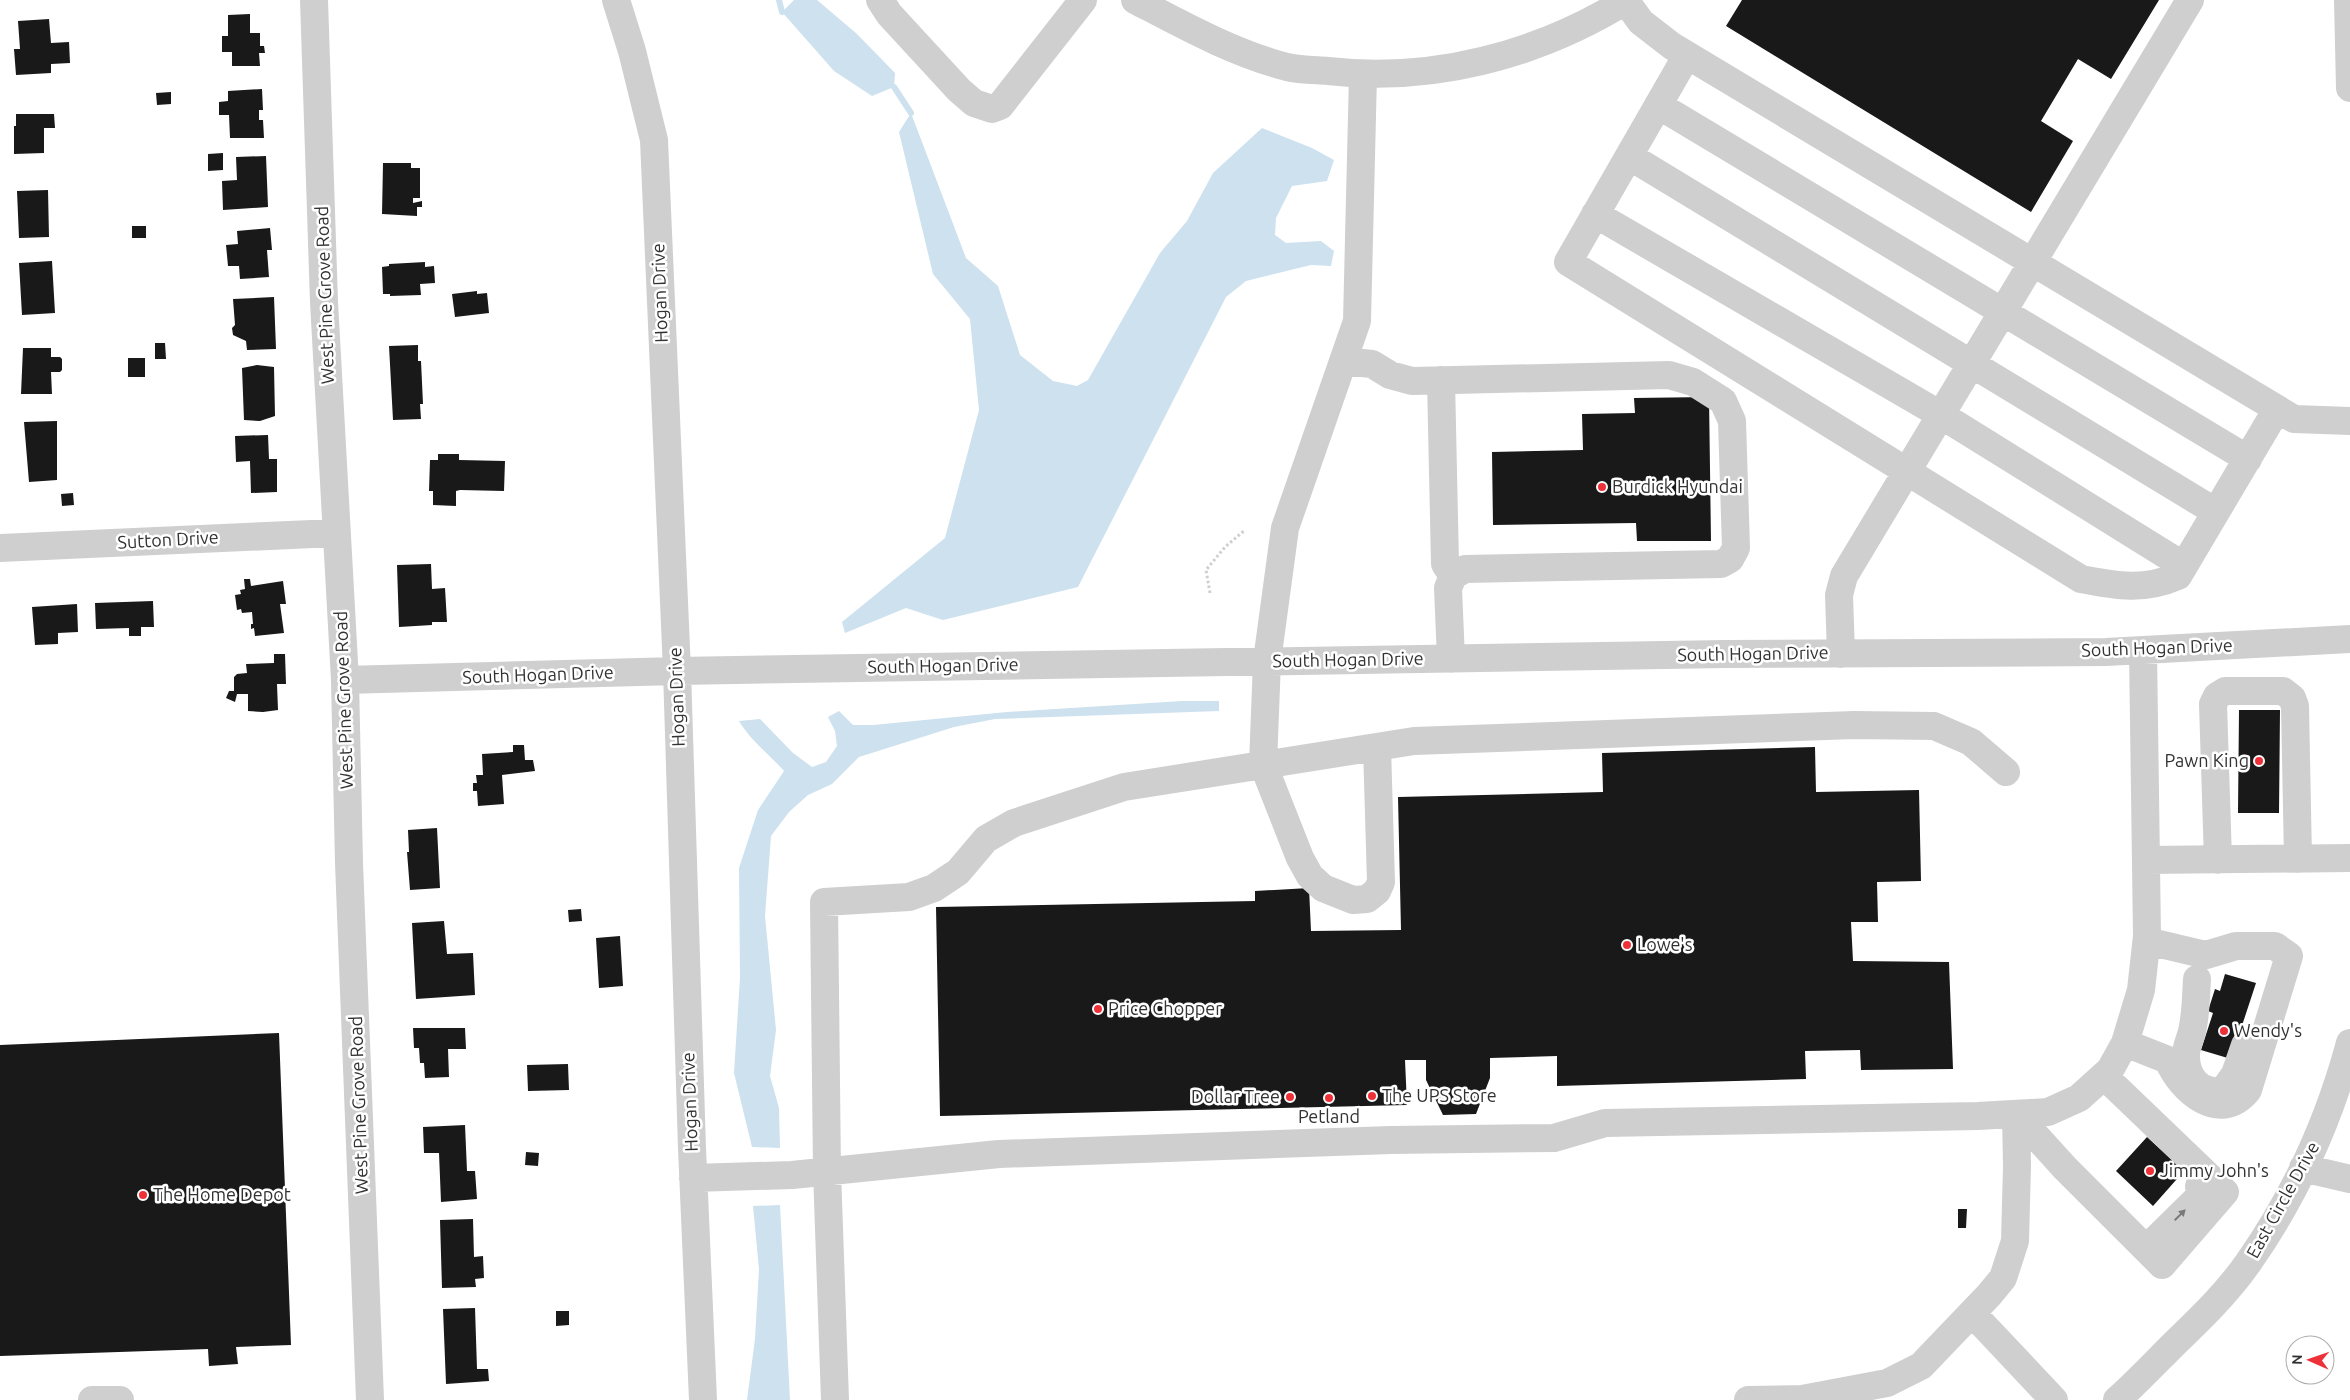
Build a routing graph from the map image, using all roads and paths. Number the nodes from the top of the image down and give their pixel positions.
1 (314, 0) edge
2 (616, 0) edge
3 (880, 0) edge
4 (1083, 0) edge
5 (1135, 0) edge
6 (1626, 0) edge
7 (2190, 0) edge
8 (2348, 0) edge
9 (1687, 55) junction
10 (1363, 75) junction
11 (2350, 88) edge
12 (1658, 105) junction
13 (1629, 156) junction
14 (1595, 214) junction
15 (2032, 262) junction
16 (2003, 311) junction
17 (1343, 361) junction
18 (1972, 363) junction
19 (1441, 380) junction
20 (2278, 409) junction
21 (1941, 415) junction
22 (2350, 421) edge
23 (2248, 459) junction
24 (1906, 473) junction
25 (2216, 512) junction
26 (1245, 530) dead end
27 (335, 533) junction
28 (0, 548) edge
29 (2184, 566) junction
30 (1453, 576) junction
31 (1210, 593) dead end
32 (2350, 639) edge
33 (2143, 650) junction
34 (1841, 654) junction
35 (1451, 658) junction
36 (1267, 662) junction
37 (677, 671) junction
38 (345, 680) junction
39 (1377, 747) junction
40 (1263, 764) junction
41 (2006, 772) dead end
42 (2350, 858) edge
43 (2298, 859) junction
44 (2146, 860) junction
45 (2218, 860) junction
46 (2147, 940) junction
47 (2278, 948) junction
48 (2201, 967) junction
49 (2350, 1043) edge
50 (2125, 1044) junction
51 (2168, 1060) junction
52 (2104, 1076) junction
53 (2122, 1110) dead end
54 (2016, 1114) junction
55 (2303, 1168) junction
56 (827, 1171) junction
57 (693, 1178) junction
58 (2350, 1179) edge
59 (2146, 1249) junction
60 (1972, 1313) junction
61 (92, 1400) edge
62 (120, 1400) edge
63 (370, 1400) edge
64 (703, 1400) edge
65 (835, 1400) edge
66 (1748, 1400) edge
67 (2054, 1400) edge
68 (2117, 1400) edge

1 - 27 street, West Pine Grove Road
2 - 37 street, Hogan Drive
3 - 4 street
5 - 10 street
6 - 9 street
6 - 10 street
7 - 15 street
8 - 11 street
9 - 12 street
9 - 15 street
10 - 17 street
12 - 13 street
12 - 16 street
13 - 14 street
13 - 18 street
14 - 21 street
14 - 24 street
15 - 16 street
15 - 20 street
16 - 18 street
16 - 23 street
17 - 19 street
17 - 36 street
18 - 21 street
18 - 25 street
19 - 30 street
19 - 30 street
20 - 22 street
20 - 23 street
21 - 24 street
21 - 29 street
23 - 25 street
24 - 29 street
24 - 34 street
25 - 29 street
26 - 31 path
27 - 28 street, Sutton Drive
27 - 38 street, West Pine Grove Road
30 - 35 street
32 - 33 street, South Hogan Drive
33 - 34 street, South Hogan Drive
33 - 44 street
34 - 35 street, South Hogan Drive
35 - 36 street, South Hogan Drive
36 - 37 street, South Hogan Drive
36 - 40 street
37 - 38 street, South Hogan Drive
37 - 57 street, Hogan Drive
38 - 63 street, West Pine Grove Road
39 - 40 street
39 - 40 street
39 - 41 street
40 - 56 street
42 - 43 street
43 - 45 street
43 - 45 street
44 - 45 street
44 - 46 street
46 - 48 street
46 - 50 street
47 - 48 street
47 - 48 street
47 - 51 street
48 - 51 street
49 - 55 street, East Circle Drive
50 - 51 street
50 - 52 street
52 - 54 street
52 - 59 street
59 -> 53 street
54 - 56 street
54 - 59 street
54 - 60 street
55 - 58 street
55 - 68 street, East Circle Drive
56 - 57 street
56 - 65 street
57 - 64 street, Hogan Drive
60 - 66 street
60 - 67 street
61 - 62 street

